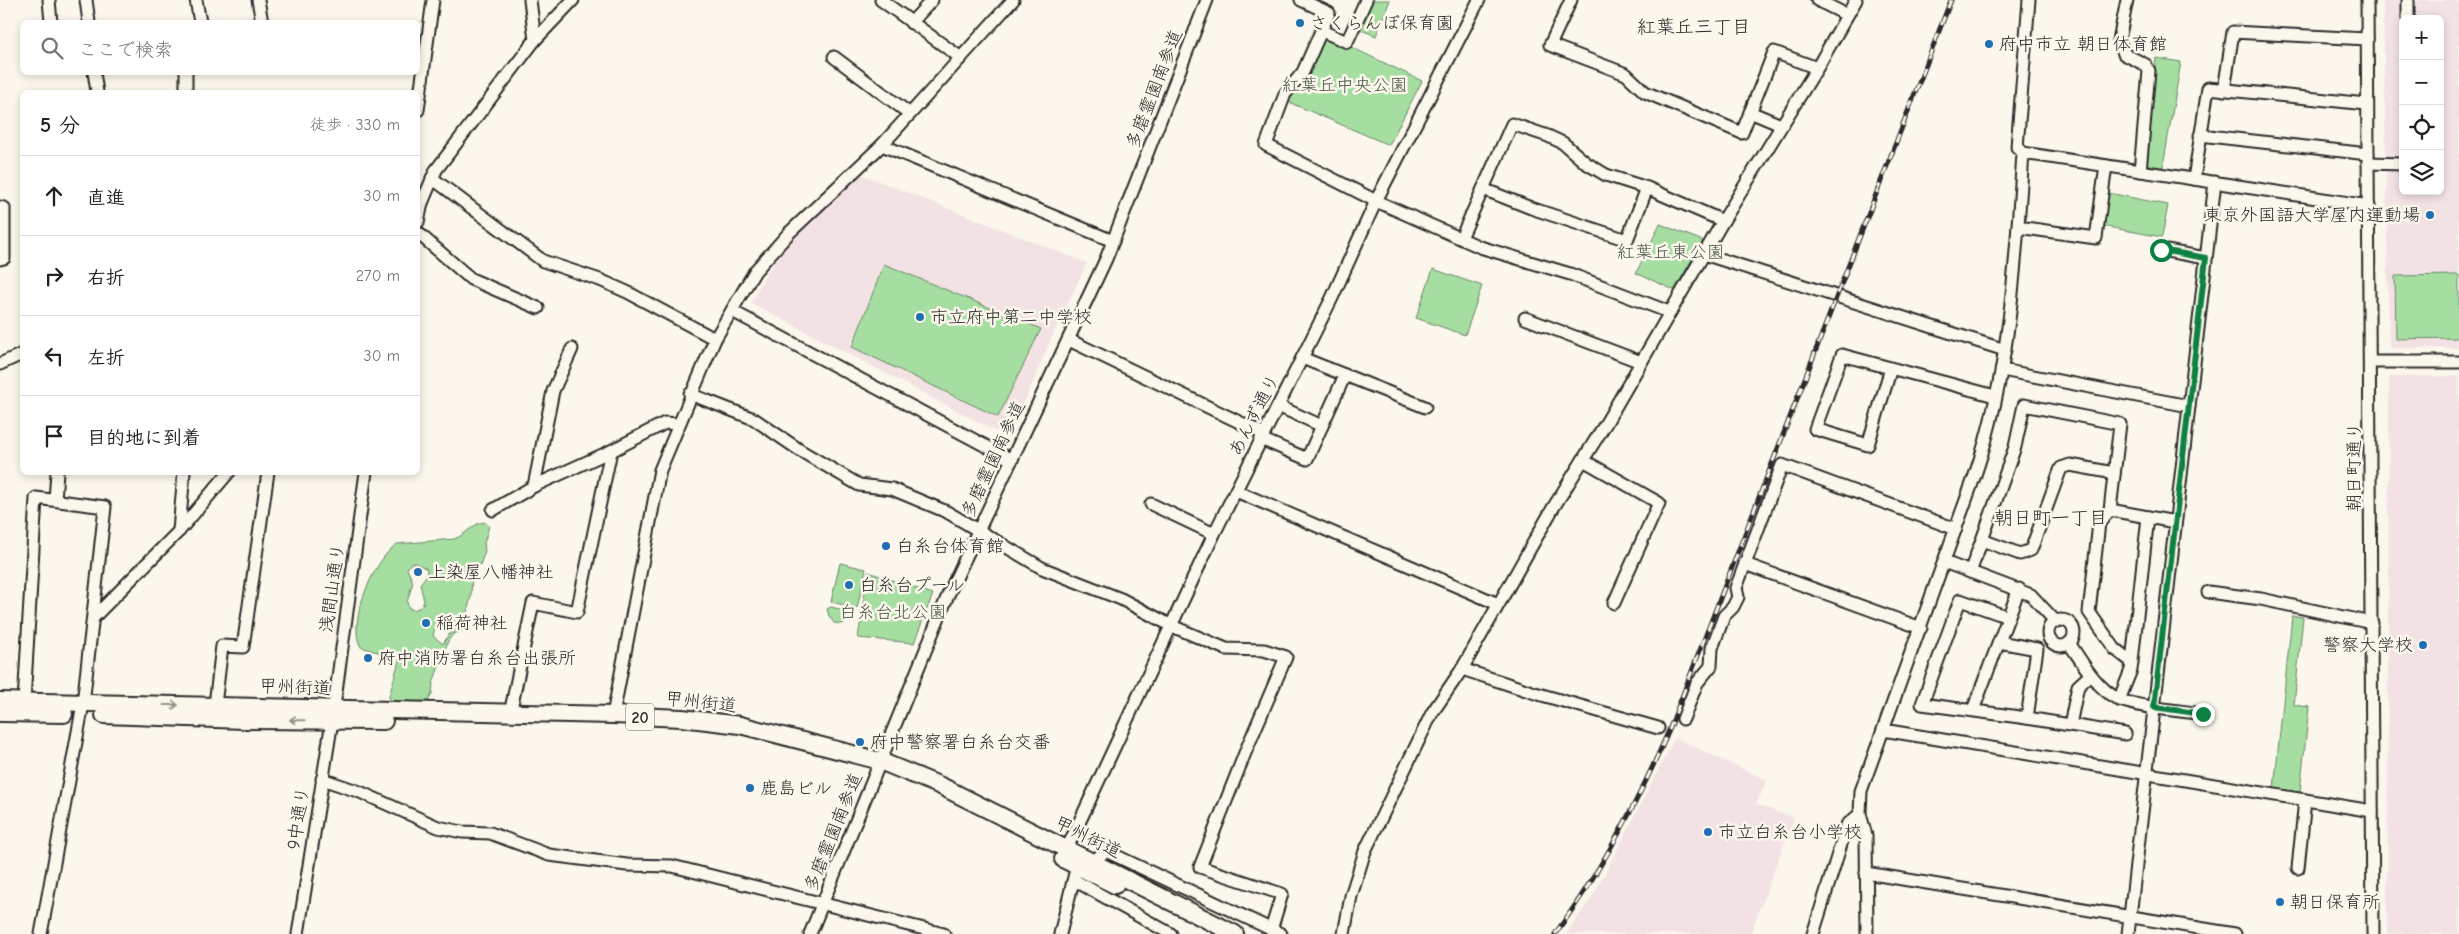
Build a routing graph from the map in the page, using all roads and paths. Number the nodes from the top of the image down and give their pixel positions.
1 (49, 0) edge
2 (86, 0) edge
3 (196, 0) edge
4 (258, 0) edge
5 (433, 0) edge
6 (530, 0) edge
7 (573, 0) edge
8 (880, 0) edge
9 (932, 0) edge
10 (1013, 0) edge
11 (1208, 0) edge
12 (1301, 0) edge
13 (1366, 0) edge
14 (1479, 0) edge
15 (1571, 0) edge
16 (1817, 0) edge
17 (1856, 0) edge
18 (2029, 0) edge
19 (2127, 0) edge
20 (2367, 0) edge
21 (2408, 0) edge
22 (1847, 15) junction
23 (2408, 15) edge
24 (51, 20) edge
25 (88, 20) edge
26 (200, 20) edge
27 (262, 20) edge
28 (911, 23) junction
29 (1322, 31) junction
30 (2367, 39) junction
31 (535, 40) junction
32 (834, 57) dead end
33 (961, 58) junction
34 (1817, 68) junction
35 (94, 75) edge
36 (186, 75) edge
37 (97, 90) edge
38 (186, 90) edge
39 (2224, 90) junction
40 (420, 95) edge
41 (2368, 104) junction
42 (1750, 112) junction
43 (910, 114) junction
44 (1781, 125) junction
45 (2200, 135) junction
46 (882, 144) junction
47 (2023, 153) junction
48 (2368, 158) junction
49 (2399, 163) edge
50 (2106, 166) junction
51 (2140, 171) junction
52 (432, 178) junction
53 (2194, 179) junction
54 (2215, 182) junction
55 (1647, 188) junction
56 (1483, 190) junction
57 (1376, 200) junction
58 (2369, 206) junction
59 (0, 207) edge
60 (420, 212) edge
61 (1722, 221) junction
62 (2018, 227) junction
63 (420, 235) edge
64 (1461, 238) junction
65 (1113, 241) junction
66 (2161, 250) dead end
67 (1704, 254) junction
68 (2206, 258) junction
69 (0, 259) edge
70 (538, 308) dead end
71 (732, 311) junction
72 (1669, 312) junction
73 (1525, 318) dead end
74 (715, 339) junction
75 (1069, 340) junction
76 (572, 349) dead end
77 (2005, 350) junction
78 (20, 355) edge
79 (1302, 358) junction
80 (1641, 362) junction
81 (2371, 362) junction
82 (2459, 362) edge
83 (0, 364) edge
84 (1891, 368) junction
85 (2002, 370) junction
86 (1345, 375) junction
87 (690, 394) junction
88 (1995, 396) junction
89 (1278, 406) junction
90 (2189, 406) junction
91 (1425, 407) dead end
92 (678, 424) junction
93 (1322, 426) junction
94 (1263, 436) junction
95 (610, 451) junction
96 (1012, 460) junction
97 (1583, 460) junction
98 (2114, 473) junction
99 (57, 475) edge
100 (184, 475) edge
101 (226, 475) edge
102 (268, 475) edge
103 (366, 475) edge
104 (534, 486) junction
105 (1236, 491) junction
106 (55, 500) junction
107 (1151, 504) dead end
108 (493, 510) dead end
109 (2110, 510) junction
110 (2148, 517) junction
111 (2175, 522) junction
112 (1956, 529) junction
113 (179, 531) junction
114 (979, 531) junction
115 (1214, 534) junction
116 (1982, 540) junction
117 (1944, 562) junction
118 (1745, 564) junction
119 (1970, 572) junction
120 (2019, 589) junction
121 (2208, 592) dead end
122 (1614, 603) dead end
123 (1498, 604) junction
124 (94, 616) junction
125 (2008, 617) junction
126 (2056, 622) junction
127 (2372, 623) junction
128 (1172, 626) junction
129 (1921, 628) junction
130 (1999, 642) junction
131 (2069, 643) junction
132 (2132, 662) junction
133 (1462, 669) junction
134 (2090, 675) junction
135 (2119, 700) junction
136 (0, 701) edge
137 (24, 702) junction
138 (215, 705) junction
139 (2154, 707) junction
140 (82, 709) junction
141 (1973, 710) junction
142 (0, 713) edge
143 (333, 714) junction
144 (510, 714) junction
145 (2203, 714) dead end
146 (612, 716) junction
147 (2026, 718) junction
148 (1684, 719) dead end
149 (2070, 725) junction
150 (1658, 728) dead end
151 (1883, 730) junction
152 (2125, 734) dead end
153 (879, 765) junction
154 (2146, 774) junction
155 (322, 779) junction
156 (2305, 800) junction
157 (2372, 811) junction
158 (1860, 814) junction
159 (1064, 853) junction
160 (1093, 861) junction
161 (2298, 868) dead end
162 (1075, 872) junction
163 (1866, 873) junction
164 (823, 903) junction
165 (2130, 918) junction
166 (2196, 931) edge
167 (1276, 932) edge
168 (41, 934) edge
169 (298, 934) edge
170 (810, 934) edge
171 (944, 934) edge
172 (1060, 934) edge
173 (1170, 934) edge
174 (1213, 934) edge
175 (1235, 934) edge
176 (1344, 934) edge
177 (1812, 934) edge
178 (1867, 934) edge
179 (2128, 934) edge
180 (2236, 934) edge
181 (2373, 934) edge

1 - 24 street
2 - 25 street
3 - 26 street
4 - 27 street
5 - 40 street
6 - 31 street
7 - 31 street
8 - 28 street
9 - 28 street
10 - 33 street
11 - 65 street, 多磨霊園南参道
12 - 29 street
13 - 29 street
14 - 57 street, あんず通り
15 - 42 street
16 - 22 street
17 - 22 street
18 - 47 street
19 - 51 street
20 - 30 street, 朝日町通り
21 - 23 street
22 - 34 street
28 - 33 street
29 - 57 street
30 - 39 street
30 - 41 street, 朝日町通り
31 - 52 street
32 - 43 street
33 - 43 street
34 - 42 street
34 - 44 street
35 - 37 street
36 - 38 street
39 - 41 street
39 - 45 street
41 - 48 street, 朝日町通り
42 - 44 street
43 - 46 street
44 - 61 street
45 - 48 street
45 - 53 street
46 - 65 street
46 - 71 street
47 - 50 street
47 - 62 street
48 - 49 street
48 - 58 street, 朝日町通り
50 - 51 street
50 - 62 street
51 - 53 street
52 - 60 street
52 - 74 street
53 - 54 street
54 - 58 street
54 - 68 street
55 - 56 street
55 - 56 street
55 - 61 street
56 - 64 street
57 - 64 street
57 - 79 street, あんず通り
58 - 81 street, 朝日町通り
59 - 69 street
61 - 67 street
62 - 77 street
63 - 70 street
64 - 72 street
65 - 75 street, 多磨霊園南参道
66 - 68 street
67 - 72 street
67 - 77 street
68 - 90 street
71 - 74 street
71 - 96 street
72 - 80 street
73 - 80 street
74 - 87 street
75 - 94 street
75 - 96 street, 多磨霊園南参道
76 - 104 street
77 - 85 street
78 - 83 street
79 - 86 street
79 - 89 street, あんず通り
80 - 97 street
81 - 82 street
81 - 127 street, 朝日町通り
84 - 84 street
84 - 88 street
85 - 88 street
85 - 90 street
86 - 91 street
86 - 93 street
87 - 92 street
87 - 114 street
88 - 112 street
89 - 93 street
89 - 94 street, あんず通り
90 - 111 street
92 - 95 street
92 - 146 street
93 - 94 street
94 - 105 street, あんず通り
95 - 104 street
95 - 144 street
96 - 114 street, 多磨霊園南参道
97 - 122 street
97 - 123 street
98 - 109 street
98 - 116 street
98 - 116 street
99 - 106 street
100 - 113 street
101 - 113 street
102 - 138 street
103 - 143 street, 浅間山通り
104 - 108 street
105 - 115 street, あんず通り
105 - 123 street
106 - 124 street
106 - 137 street
107 - 115 street
109 - 110 street
109 - 132 street
110 - 111 street
110 - 132 street
111 - 139 street
112 - 117 street
112 - 118 street
113 - 124 street
114 - 128 street
114 - 153 street, 多磨霊園南参道
115 - 128 street, あんず通り
116 - 119 street
117 - 119 street
117 - 129 street
118 - 129 street
118 - 148 street
119 - 120 street
120 - 125 street
120 - 126 street
121 - 127 street
123 - 133 street
124 - 140 street
125 - 130 street
125 - 141 street
126 - 131 street
126 - 131 street
127 - 157 street, 朝日町通り
128 - 159 street, あんず通り
128 - 167 street
129 - 151 street
130 - 141 street
130 - 147 street
131 - 134 street
132 - 135 street
133 - 150 street
133 - 176 street
134 - 135 street
134 - 149 street
135 - 139 street
136 - 137 highway, 甲州街道 / 20
137 - 140 highway, 甲州街道 / 20
140 -> 138 highway, 甲州街道 / 20
138 - 143 highway, 甲州街道 / 20
139 - 145 street
139 - 154 street
140 - 142 highway, 甲州街道 / 20
143 -> 140 highway, 甲州街道 / 20
140 - 168 street
141 - 147 street
143 - 144 highway, 甲州街道 / 20
143 - 153 highway, 甲州街道 / 20
143 - 155 street, 9中通り
144 - 146 highway, 甲州街道 / 20
146 - 153 highway, 甲州街道 / 20
147 - 149 street
149 - 152 street
151 - 154 street
151 - 158 street
153 - 159 highway, 甲州街道 / 20
153 - 164 street, 多磨霊園南参道
154 - 156 street
154 - 165 street
155 - 164 street
155 - 169 street, 9中通り
156 - 157 street
156 - 161 street
157 - 181 street, 朝日町通り
158 - 163 street
158 - 177 street
159 - 160 highway, 甲州街道 / 20
159 - 162 highway, 甲州街道 / 20
160 - 167 street
160 - 175 highway, 甲州街道 / 20
162 - 172 street
162 - 173 street
162 - 174 highway, 甲州街道 / 20
163 - 165 street
163 - 178 street
164 - 170 street, 多磨霊園南参道
164 - 171 street
165 - 166 street
165 - 179 street
166 - 180 street

